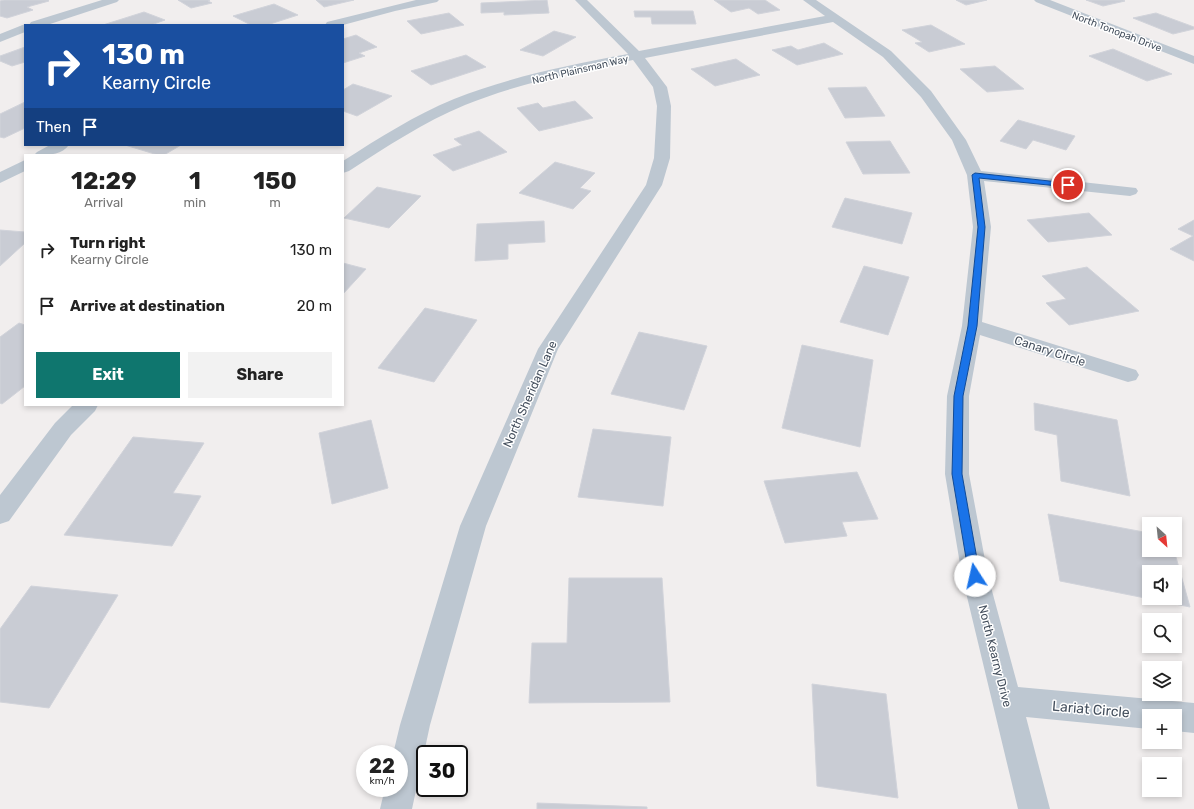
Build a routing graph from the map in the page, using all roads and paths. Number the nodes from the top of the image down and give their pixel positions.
1 (113, 0) edge
2 (433, 0) edge
3 (581, 0) edge
4 (809, 0) edge
5 (1040, 0) edge
6 (834, 18) junction
7 (38, 24) edge
8 (336, 24) edge
9 (24, 28) edge
10 (0, 38) edge
11 (636, 55) junction
12 (1194, 60) edge
13 (59, 146) edge
14 (44, 154) edge
15 (24, 165) edge
16 (344, 167) edge
17 (975, 175) junction
18 (0, 178) edge
19 (1130, 191) dead end
20 (972, 326) junction
21 (1128, 375) dead end
22 (86, 406) edge
23 (0, 514) edge
24 (1007, 701) junction
25 (1142, 713) edge
26 (1182, 717) edge
27 (1194, 718) edge
28 (396, 809) edge
29 (1034, 809) edge

1 - 7 street
2 - 8 street
3 - 11 street, North Sheridan Lane
4 - 6 street, North Kearny Drive
5 - 12 street, North Tonopah Drive
6 - 11 street, North Plainsman Way
6 - 17 street, North Kearny Drive
9 - 10 street
11 - 16 street, North Plainsman Way
11 - 28 street, North Sheridan Lane
13 - 14 street
15 - 18 street
17 - 19 street
17 - 20 street, North Kearny Drive
20 - 21 street, Canary Circle
20 - 24 street, North Kearny Drive
22 - 23 street
24 - 25 street, Lariat Circle
24 - 29 street, North Kearny Drive
26 - 27 street, Lariat Circle

